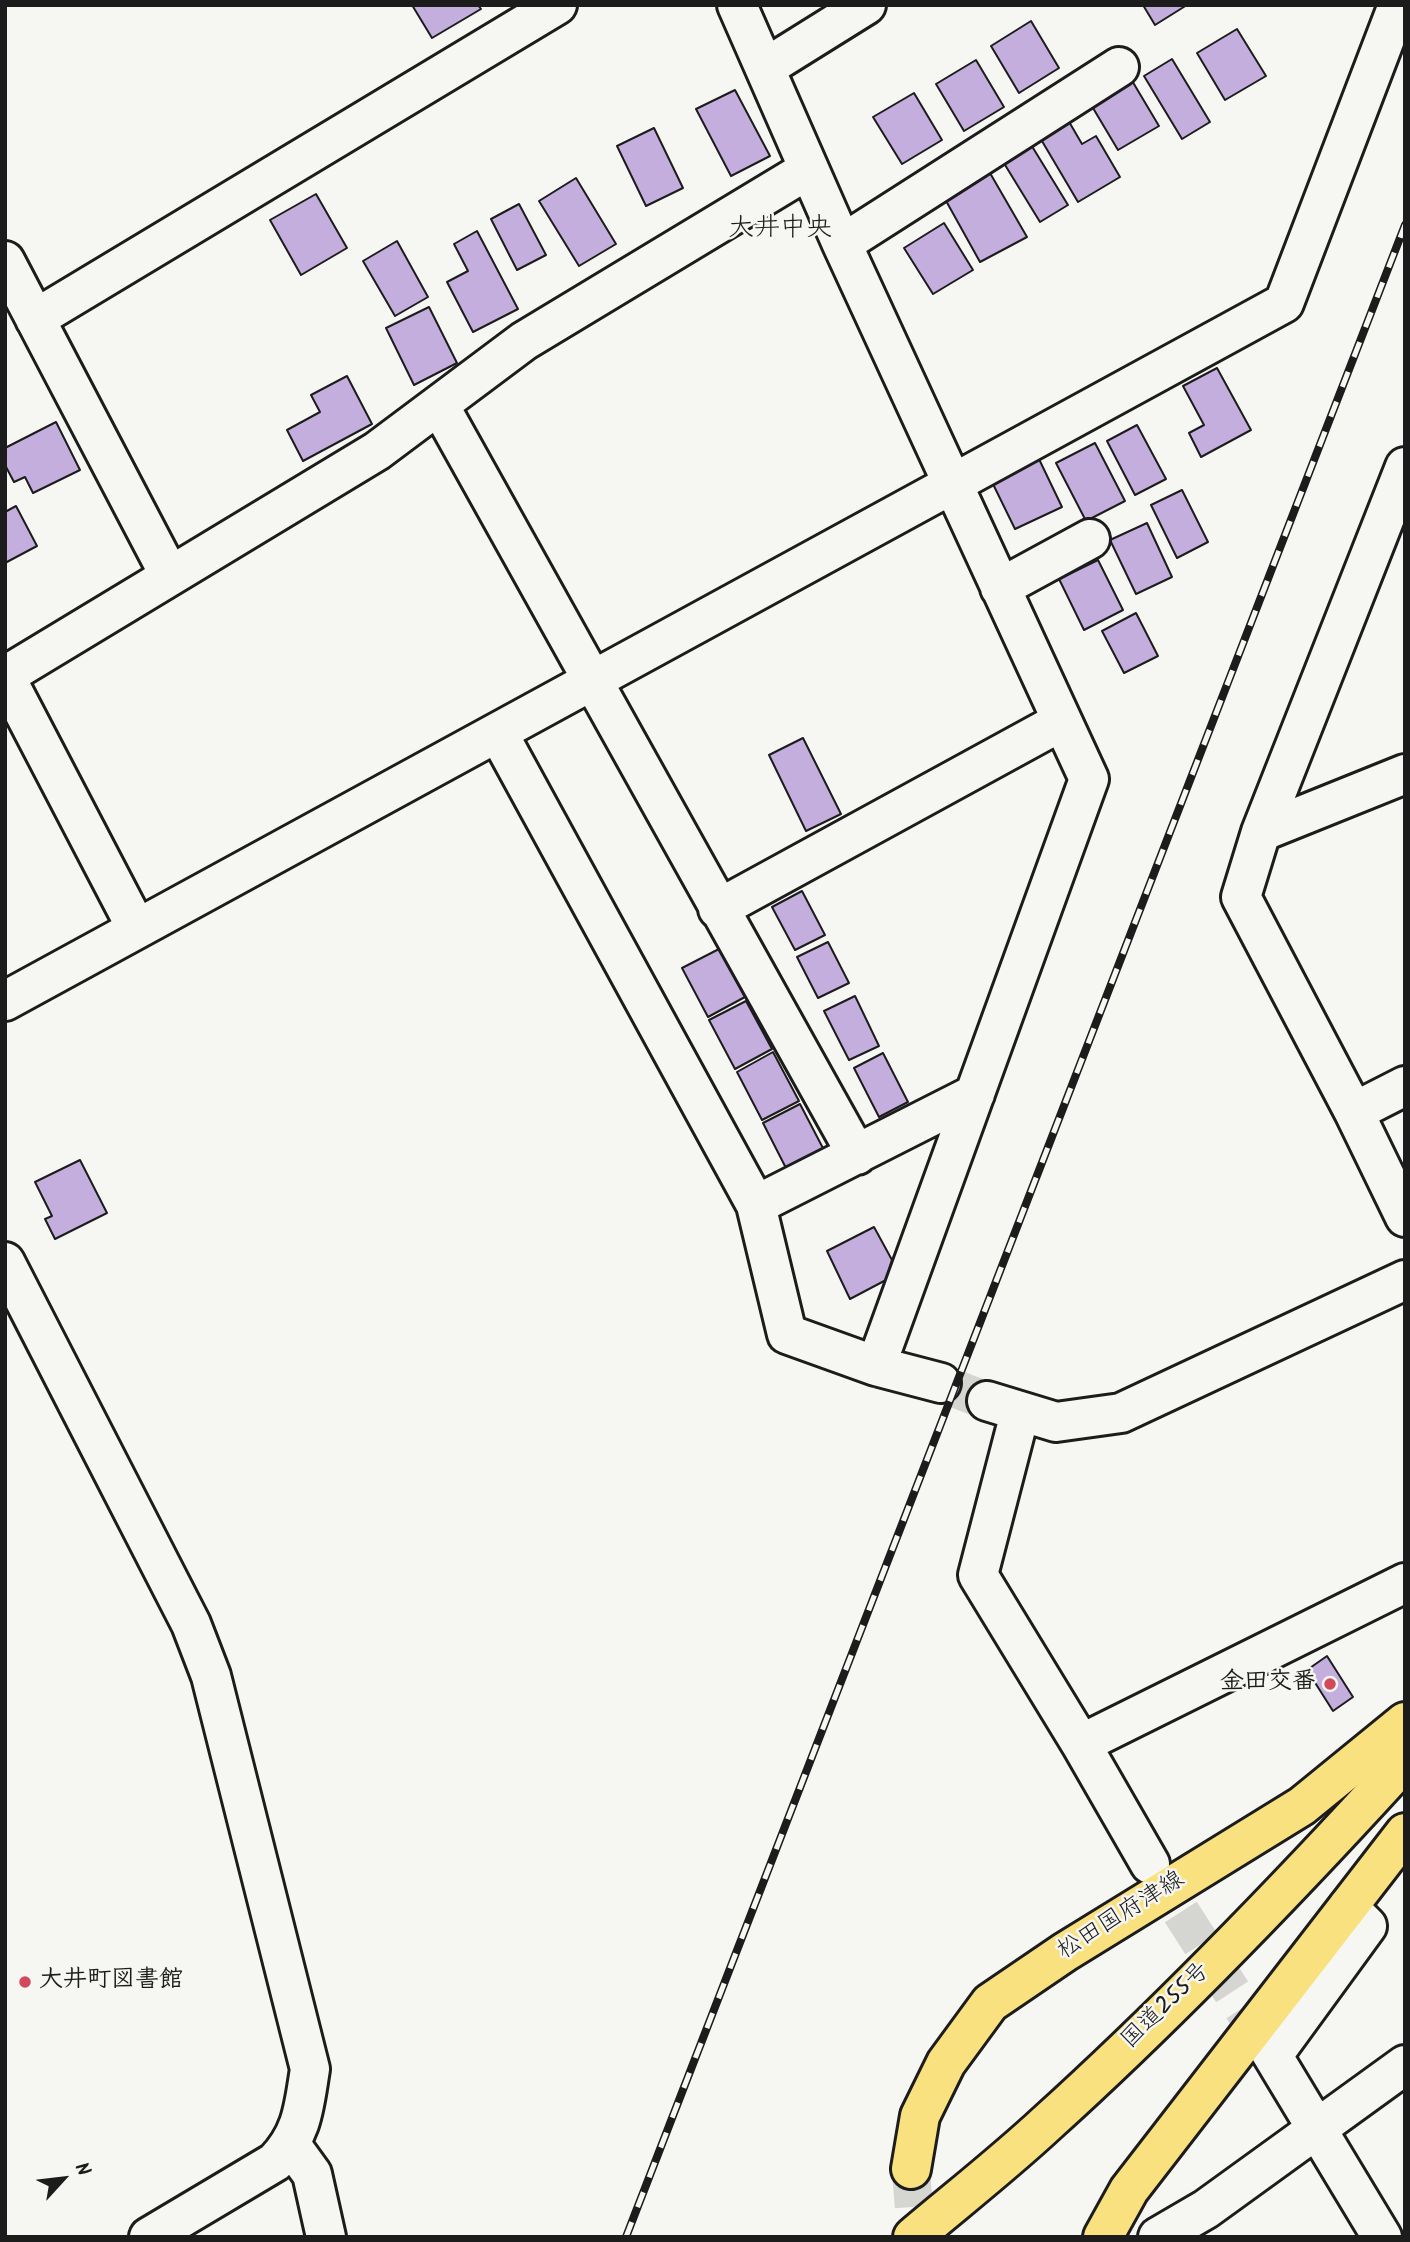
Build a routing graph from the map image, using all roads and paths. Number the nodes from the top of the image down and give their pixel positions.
1 (737, 5) edge
2 (866, 5) edge
3 (1398, 5) edge
4 (533, 11) edge
5 (1119, 67) dead end
6 (765, 68) junction
7 (809, 169) junction
8 (842, 244) junction
9 (5, 261) edge
10 (35, 319) junction
11 (439, 405) junction
12 (1405, 467) edge
13 (953, 485) junction
14 (1398, 501) edge
15 (1090, 539) dead end
16 (170, 576) junction
17 (1000, 588) junction
18 (592, 682) junction
19 (1062, 721) junction
20 (498, 733) junction
21 (1405, 774) edge
22 (1261, 832) junction
23 (718, 909) junction
24 (137, 929) junction
25 (5, 1001) edge
26 (1405, 1086) edge
27 (975, 1094) junction
28 (1354, 1112) junction
29 (857, 1155) junction
30 (755, 1205) junction
31 (1405, 1217) edge
32 (5, 1262) edge
33 (1405, 1280) edge
34 (876, 1366) junction
35 (941, 1383) tunnel mouth
36 (1405, 1583) edge
37 (1405, 1722) edge
38 (1081, 1744) junction
39 (1405, 1761) edge
40 (1405, 1833) edge
41 (1150, 1864) tunnel mouth
42 (1348, 1907) junction
43 (1405, 2065) edge
44 (1317, 2127) junction
45 (291, 2145) junction
46 (911, 2169) tunnel mouth
47 (149, 2237) edge
48 (326, 2237) edge
49 (913, 2237) edge
50 (1103, 2237) edge
51 (1158, 2237) edge
52 (1382, 2237) edge

1 - 6 street
2 - 6 street
3 - 13 street
4 - 10 street
5 - 8 street
6 - 7 street
7 - 8 street
7 - 11 street
8 - 13 street
9 - 10 street
10 - 16 street
11 - 16 street
11 - 18 street
12 - 14 street
13 - 17 street
13 - 18 street
14 - 22 street
15 - 17 street
16 - 24 street
17 - 19 street
18 - 20 street
18 - 23 street
19 - 23 street
19 - 27 street
20 - 24 street
20 - 30 street
21 - 22 street
22 - 28 street
23 - 29 street
24 - 25 street
26 - 28 street
27 - 29 street
27 - 34 street
28 - 31 street
29 - 30 street
30 - 34 street
32 - 45 street
33 - 38 street
34 - 35 street
36 - 38 street
37 - 46 main road, 松田国府津線
38 - 41 street
39 - 49 main road, 国道255号
40 - 42 main road
42 - 44 street
42 - 50 main road
43 - 44 street
44 - 51 street
44 - 52 street
45 - 47 street
45 - 48 street

